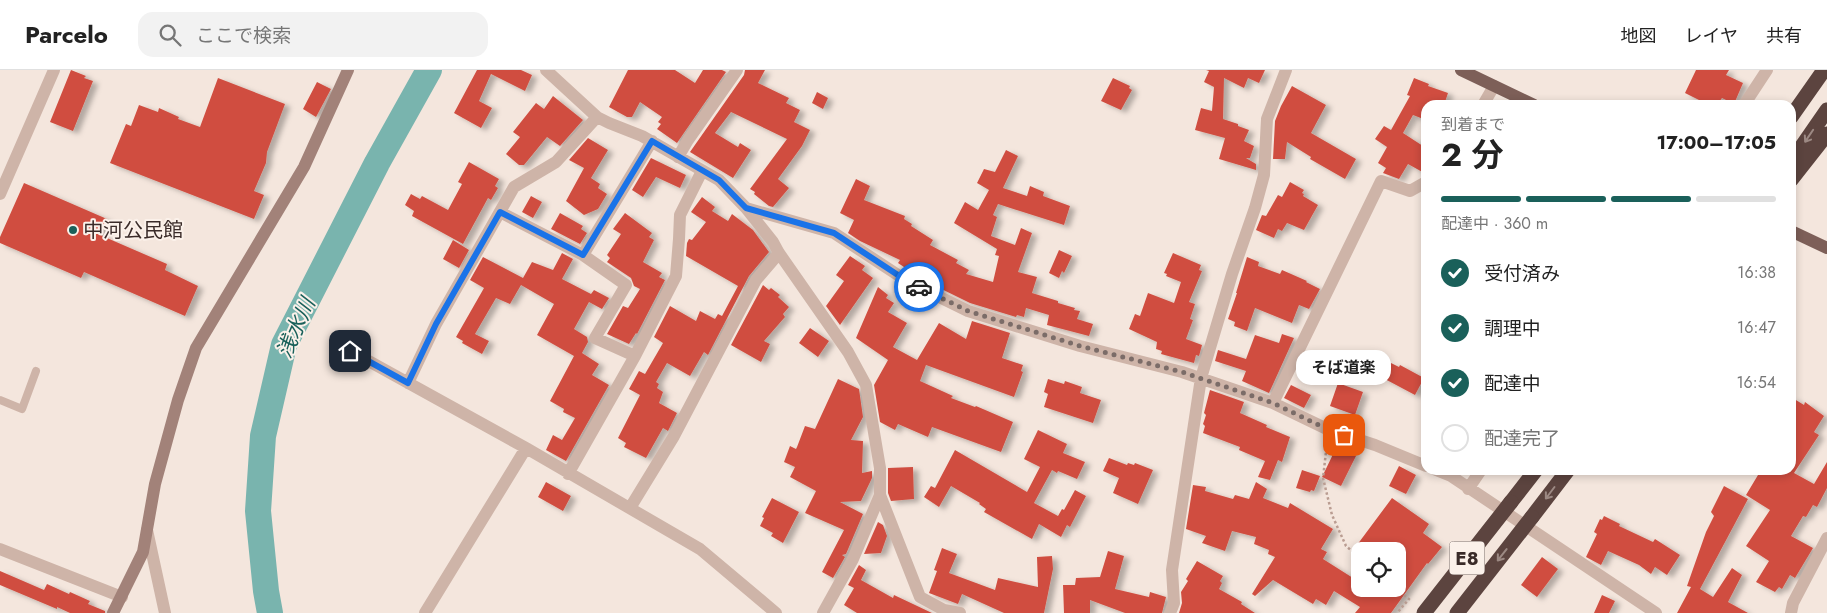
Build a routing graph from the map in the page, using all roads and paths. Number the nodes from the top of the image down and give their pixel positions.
1 (54, 70) edge
2 (348, 70) edge
3 (546, 70) edge
4 (737, 70) edge
5 (1286, 70) edge
6 (1461, 70) edge
7 (1767, 70) edge
8 (1824, 70) edge
9 (1494, 86) junction
10 (1486, 100) edge
11 (1523, 100) edge
12 (1747, 100) edge
13 (1796, 110) edge
14 (1827, 110) edge
15 (597, 117) junction
16 (1827, 134) edge
17 (652, 141) junction
18 (1796, 155) edge
19 (678, 157) junction
20 (702, 171) junction
21 (1796, 174) edge
22 (1421, 185) edge
23 (0, 194) edge
24 (746, 208) junction
25 (500, 212) junction
26 (1796, 233) edge
27 (1827, 248) edge
28 (779, 253) junction
29 (583, 255) junction
30 (336, 343) dead end
31 (635, 356) junction
32 (36, 371) dead end
33 (1201, 378) junction
34 (408, 383) junction
35 (0, 400) edge
36 (1273, 403) junction
37 (1329, 430) junction
38 (526, 448) junction
39 (1421, 464) edge
40 (568, 474) junction
41 (1448, 475) edge
42 (1477, 475) edge
43 (1532, 475) edge
44 (1564, 475) edge
45 (1468, 488) junction
46 (880, 495) junction
47 (630, 508) junction
48 (147, 530) junction
49 (1827, 538) edge
50 (0, 550) edge
51 (1351, 550) edge
52 (122, 597) junction
53 (1406, 597) edge
54 (114, 613) edge
55 (166, 613) edge
56 (425, 613) edge
57 (776, 613) edge
58 (823, 613) edge
59 (960, 613) edge
60 (1170, 613) edge
61 (1398, 613) edge
62 (1424, 613) edge
63 (1457, 613) edge
64 (1656, 613) edge
65 (1792, 613) edge

1 - 23 street
2 - 48 street
3 - 15 street
4 - 19 street
5 - 33 street
6 - 9 main road
7 - 12 street
8 - 13 highway
9 - 10 street
9 - 11 main road
14 -> 18 highway
15 - 17 street
15 - 25 street
16 - 21 highway
17 - 19 street
17 - 29 street
19 - 20 street
20 - 24 street
20 - 31 street
22 - 36 street
24 - 28 street
24 - 33 street
25 - 29 street
25 - 34 street
26 - 27 main road
28 - 46 street
28 - 47 street
29 - 31 street
30 - 34 street
31 - 40 street
32 - 35 lane
33 - 36 street
33 - 60 street
34 - 38 street
36 - 37 street
37 - 39 street
37 - 51 path
38 - 40 street
38 - 56 street
40 - 47 street
41 - 45 street
42 - 45 street
43 - 62 highway, E8, bridge
44 -> 63 highway, E8, bridge
45 - 64 street
46 - 58 street
46 - 59 street
47 - 57 street
48 - 52 street
48 - 55 street
49 - 65 street
50 - 52 street
52 - 54 street
53 - 61 path

